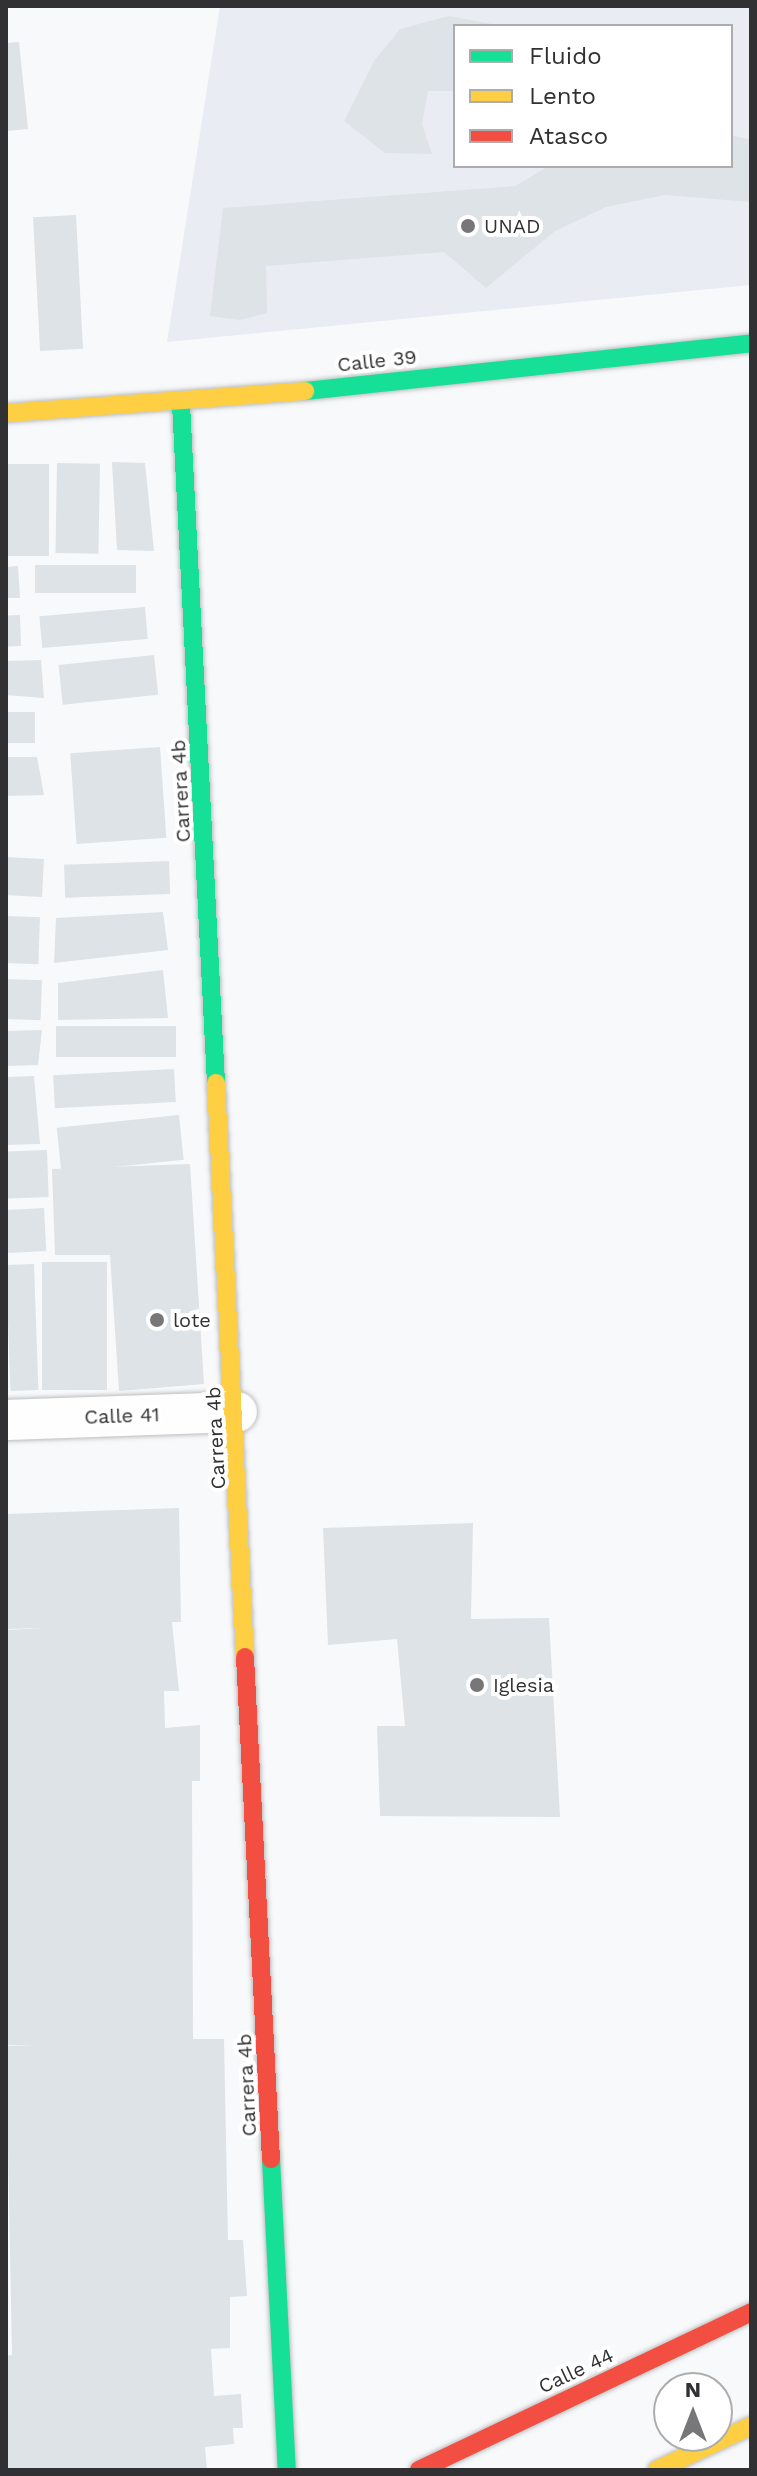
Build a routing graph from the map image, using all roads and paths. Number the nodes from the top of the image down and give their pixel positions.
1 (751, 343) edge
2 (181, 404) junction
3 (6, 413) edge
4 (237, 1412) junction
5 (6, 1420) edge
6 (751, 2312) edge
7 (751, 2426) edge
8 (287, 2470) edge
9 (419, 2470) edge
10 (657, 2470) edge

1 - 2 street, Calle 39
2 - 3 street, Calle 39
2 - 4 street, Carrera 4b
4 - 5 street, Calle 41
4 - 8 street, Carrera 4b
6 - 9 street, Calle 44
7 - 10 street

